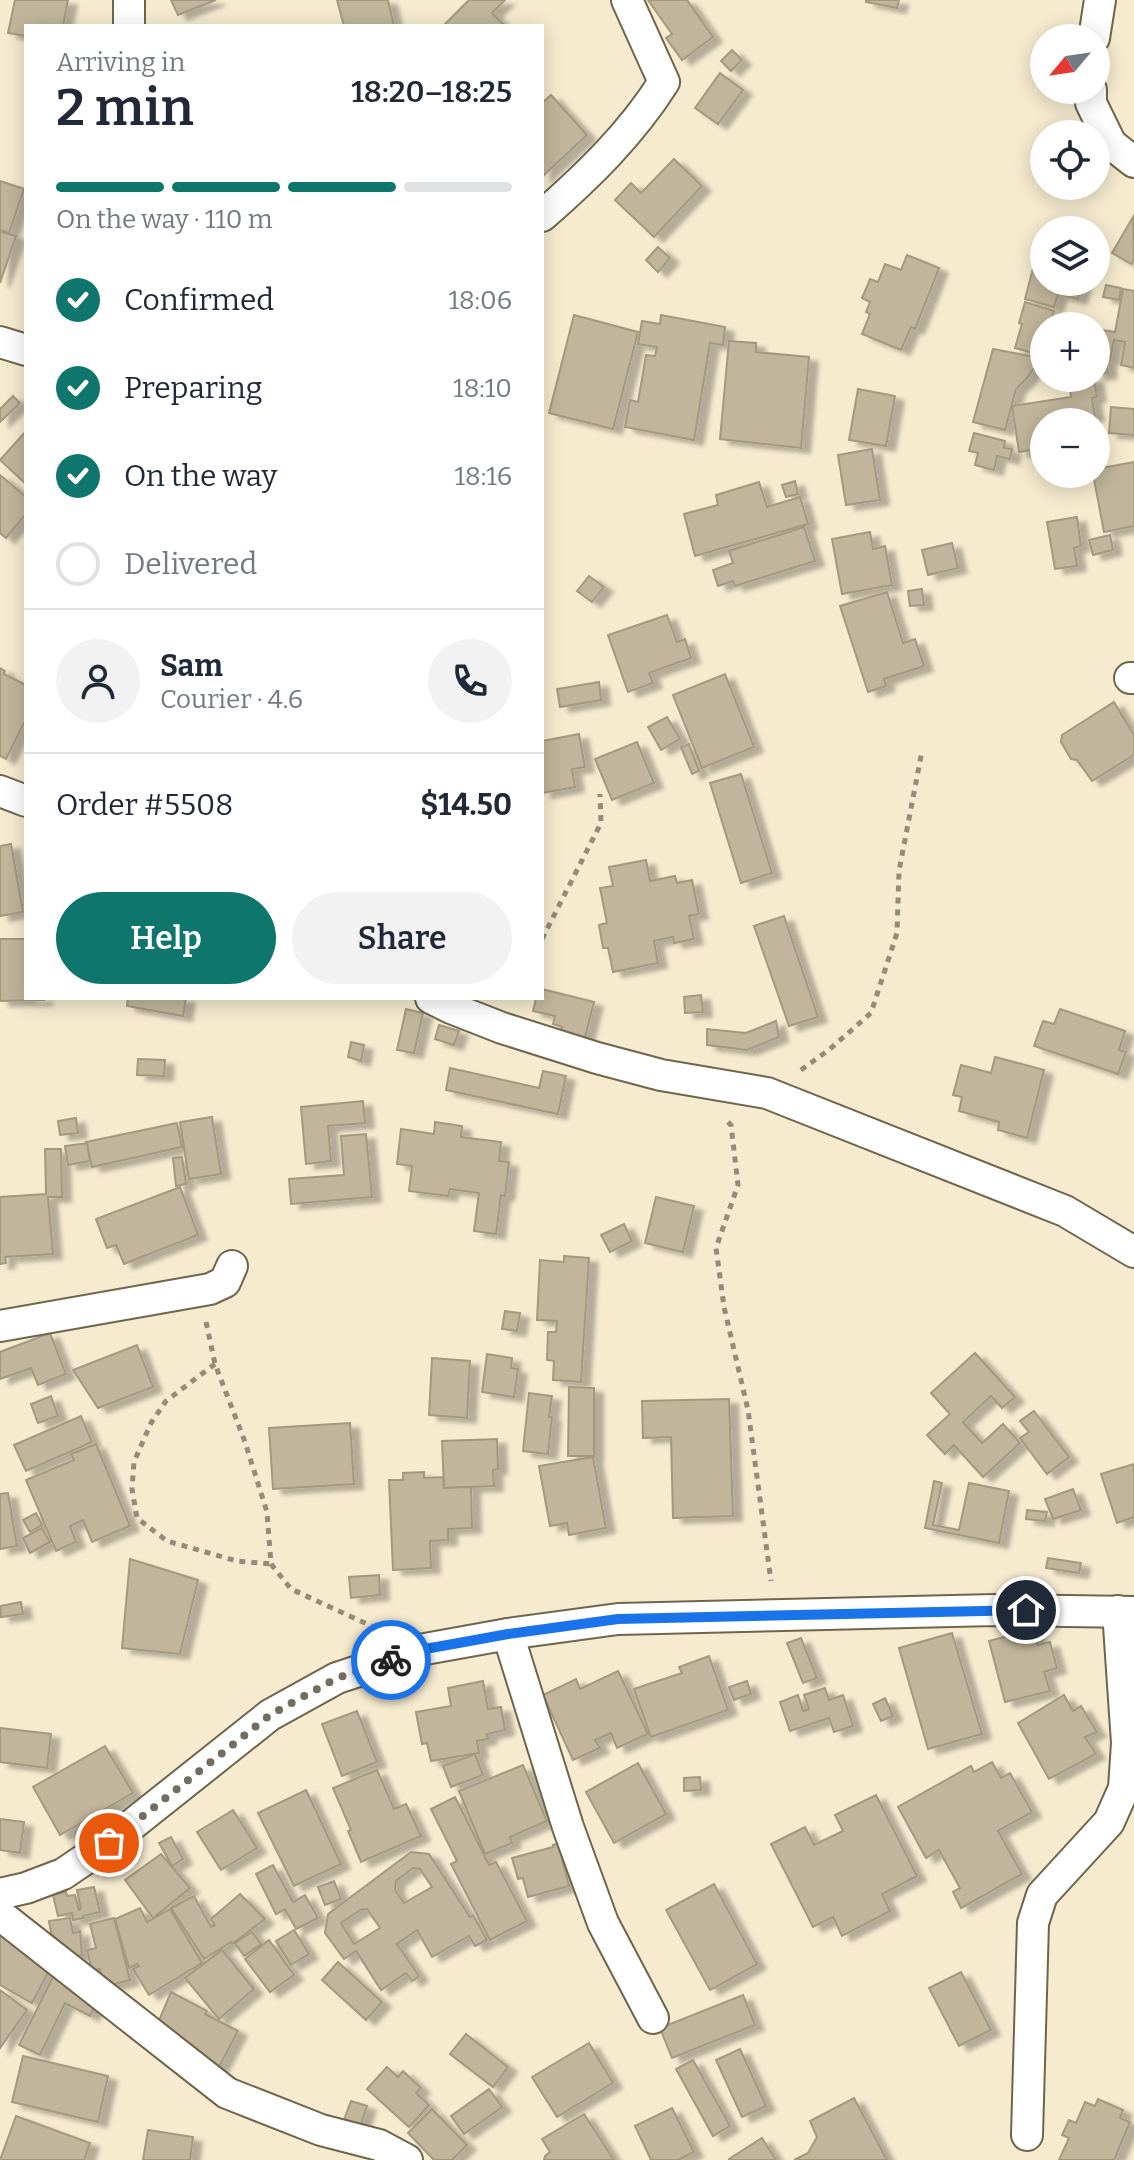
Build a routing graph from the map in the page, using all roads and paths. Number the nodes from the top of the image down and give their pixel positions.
1 (129, 0) edge
2 (627, 0) edge
3 (1100, 0) edge
4 (129, 24) edge
5 (1096, 24) edge
6 (1091, 104) edge
7 (1134, 162) edge
8 (544, 214) edge
9 (0, 342) edge
10 (24, 349) edge
11 (922, 751) dead end
12 (0, 791) edge
13 (600, 794) dead end
14 (24, 800) edge
15 (544, 935) edge
16 (435, 1000) edge
17 (767, 1093) junction
18 (722, 1118) dead end
19 (1134, 1252) edge
20 (232, 1266) dead end
21 (0, 1326) edge
22 (271, 1564) junction
23 (1126, 1612) edge
24 (776, 1616) junction
25 (508, 1634) junction
26 (425, 1649) junction
27 (0, 1894) edge
28 (0, 1915) edge
29 (653, 2018) dead end
30 (1027, 2135) dead end
31 (407, 2160) edge

1 - 4 street
2 - 8 street
3 - 5 street
6 - 7 street
9 - 10 street
11 - 17 path
12 - 14 street
13 - 15 path
16 - 17 street
17 - 19 street
18 - 24 path
20 - 21 street
22 - 22 path
22 - 26 path
23 - 24 street
23 - 30 street
24 - 25 street
25 - 26 street
25 - 29 street
26 - 27 street
28 - 31 street

